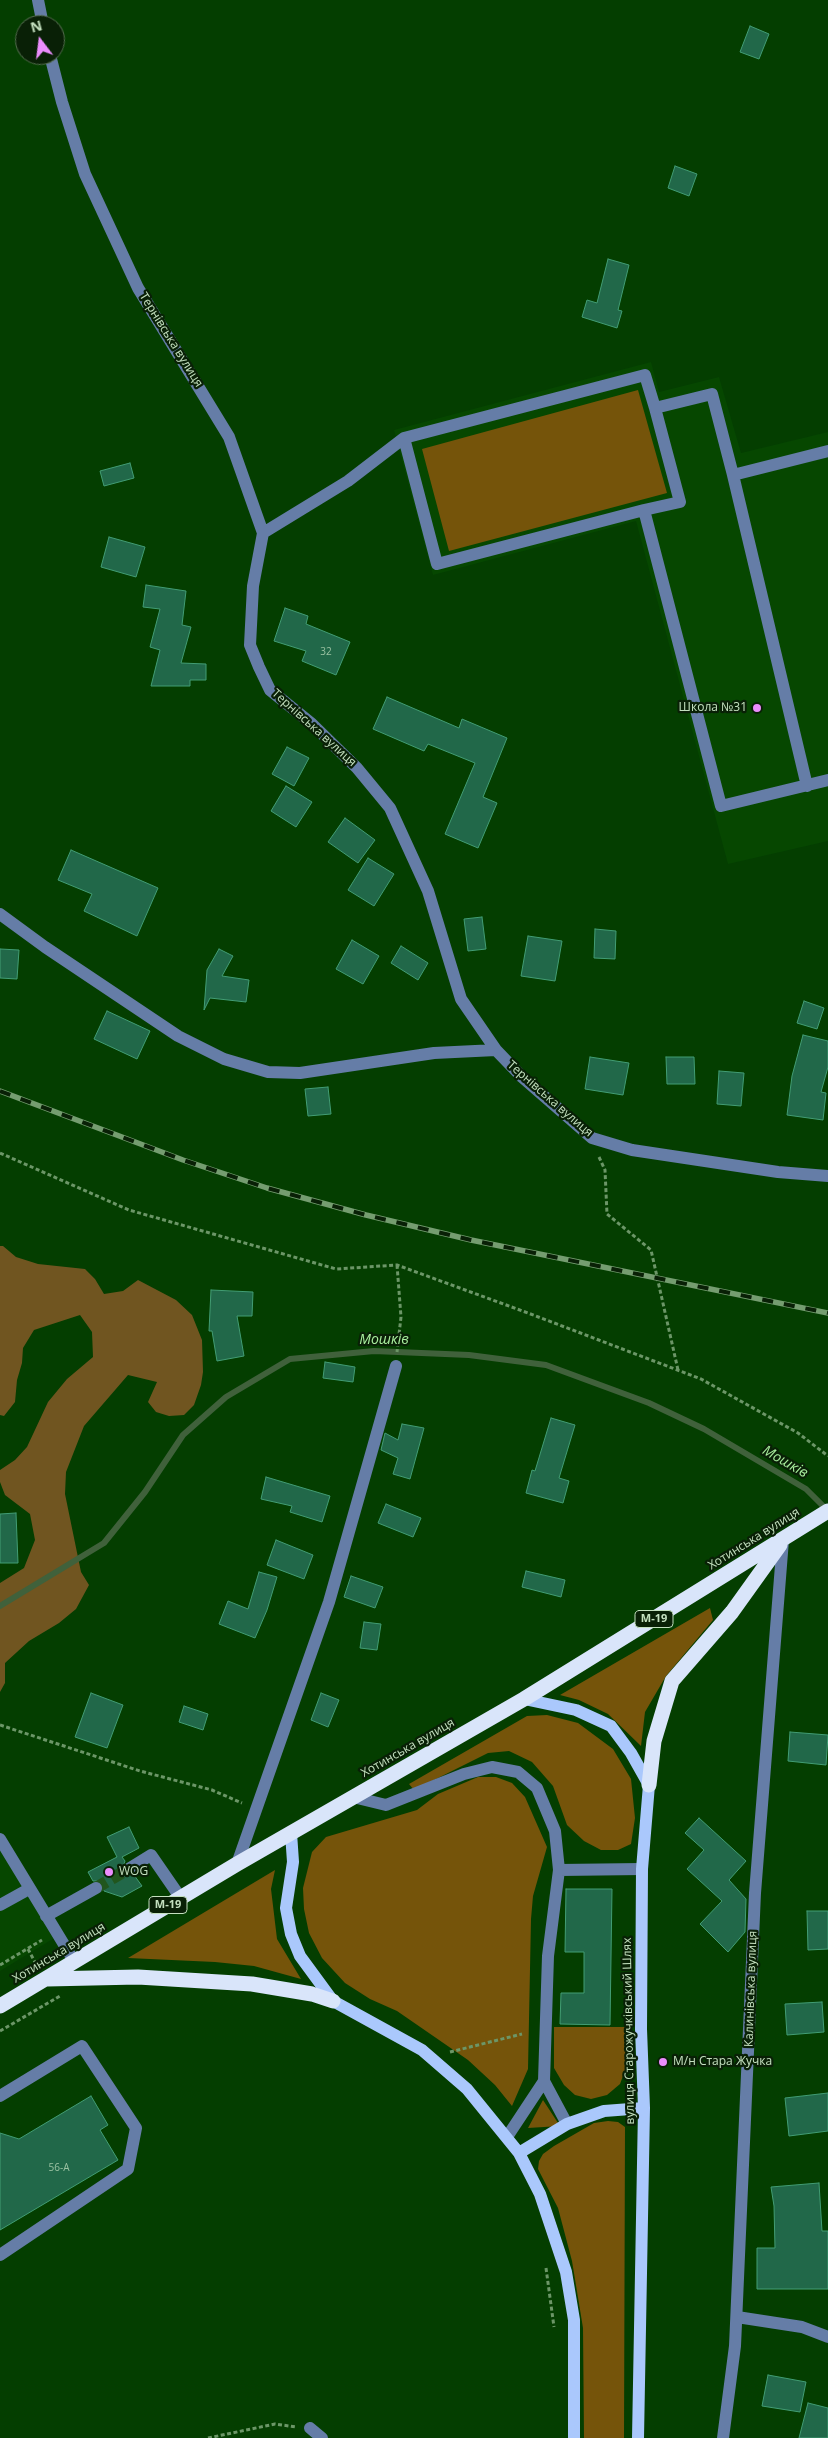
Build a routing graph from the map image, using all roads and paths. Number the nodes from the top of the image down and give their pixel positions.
1 (38, 0) edge
2 (41, 15) edge
3 (53, 65) edge
4 (655, 408) junction
5 (404, 438) junction
6 (828, 451) edge
7 (733, 475) junction
8 (644, 510) junction
9 (263, 533) junction
10 (828, 780) edge
11 (807, 786) junction
12 (0, 914) edge
13 (496, 1050) junction
14 (592, 1138) junction
15 (0, 1153) edge
16 (828, 1176) edge
17 (397, 1265) junction
18 (399, 1340) dead end
19 (396, 1366) dead end
20 (678, 1370) junction
21 (828, 1456) edge
22 (828, 1511) edge
23 (783, 1540) junction
24 (524, 1699) junction
25 (0, 1725) edge
26 (649, 1785) junction
27 (353, 1798) junction
28 (256, 1808) junction
29 (291, 1833) junction
30 (0, 1839) edge
31 (237, 1864) junction
32 (130, 1868) tunnel mouth
33 (642, 1869) junction
34 (559, 1870) junction
35 (96, 1888) tunnel mouth
36 (29, 1889) junction
37 (180, 1897) junction
38 (0, 1905) edge
39 (46, 1916) junction
40 (56, 1932) junction
41 (74, 1962) junction
42 (0, 1965) edge
43 (45, 1979) junction
44 (65, 1994) dead end
45 (333, 2001) junction
46 (0, 2006) edge
47 (0, 2032) edge
48 (522, 2034) dead end
49 (447, 2052) dead end
50 (544, 2081) junction
51 (0, 2096) edge
52 (644, 2108) junction
53 (567, 2124) junction
54 (507, 2137) junction
55 (519, 2152) junction
56 (0, 2255) edge
57 (545, 2261) dead end
58 (737, 2317) junction
59 (554, 2327) dead end
60 (828, 2337) edge
61 (310, 2428) joint
62 (208, 2438) edge
63 (322, 2438) edge
64 (574, 2438) edge
65 (638, 2438) edge
66 (723, 2438) edge

1 - 2 street
3 - 9 street, Тернівська вулиця
4 - 5 street
4 - 7 street
4 - 8 street
5 - 8 street
5 - 9 street
6 - 7 street
7 - 11 street
8 - 11 street
9 - 13 street, Тернівська вулиця
10 - 11 street
12 - 13 street
13 - 14 street, Тернівська вулиця
14 - 16 street, Тернівська вулиця
14 - 20 path
15 - 17 path
17 - 18 path
17 - 20 path
19 - 28 street
20 - 21 path
22 - 23 highway, Хотинська вулиця / М-19
23 - 24 highway, Хотинська вулиця / М-19
23 - 26 highway
23 - 58 street, Калинівська вулиця
24 - 26 main road
24 - 27 highway, Хотинська вулиця / М-19
25 - 28 path
26 - 33 main road, вулиця Старожучківський Шлях
27 - 29 highway, Хотинська вулиця / М-19
27 - 34 street
28 - 31 street
29 - 31 highway, Хотинська вулиця / М-19
29 - 45 main road
30 - 36 street
31 - 37 highway, Хотинська вулиця / М-19
32 - 37 street
33 - 34 street
33 - 52 main road, вулиця Старожучківський Шлях
34 - 50 street
35 - 39 street
36 - 38 street
36 - 39 street
37 - 41 highway, Хотинська вулиця / М-19
39 - 40 street
40 - 41 street
40 - 42 path
41 - 43 highway, Хотинська вулиця / М-19
43 - 45 highway
43 - 46 highway, Хотинська вулиця / М-19
44 - 47 path
45 - 54 main road
48 - 49 path
50 - 53 street
50 - 54 street
51 - 56 street
52 - 53 main road
52 - 65 main road, вулиця Старожучківський Шлях
53 - 55 main road
54 - 55 main road
55 - 64 main road
57 - 59 path
58 - 60 street
58 - 66 street, Калинівська вулиця
61 - 62 path
61 - 63 street

